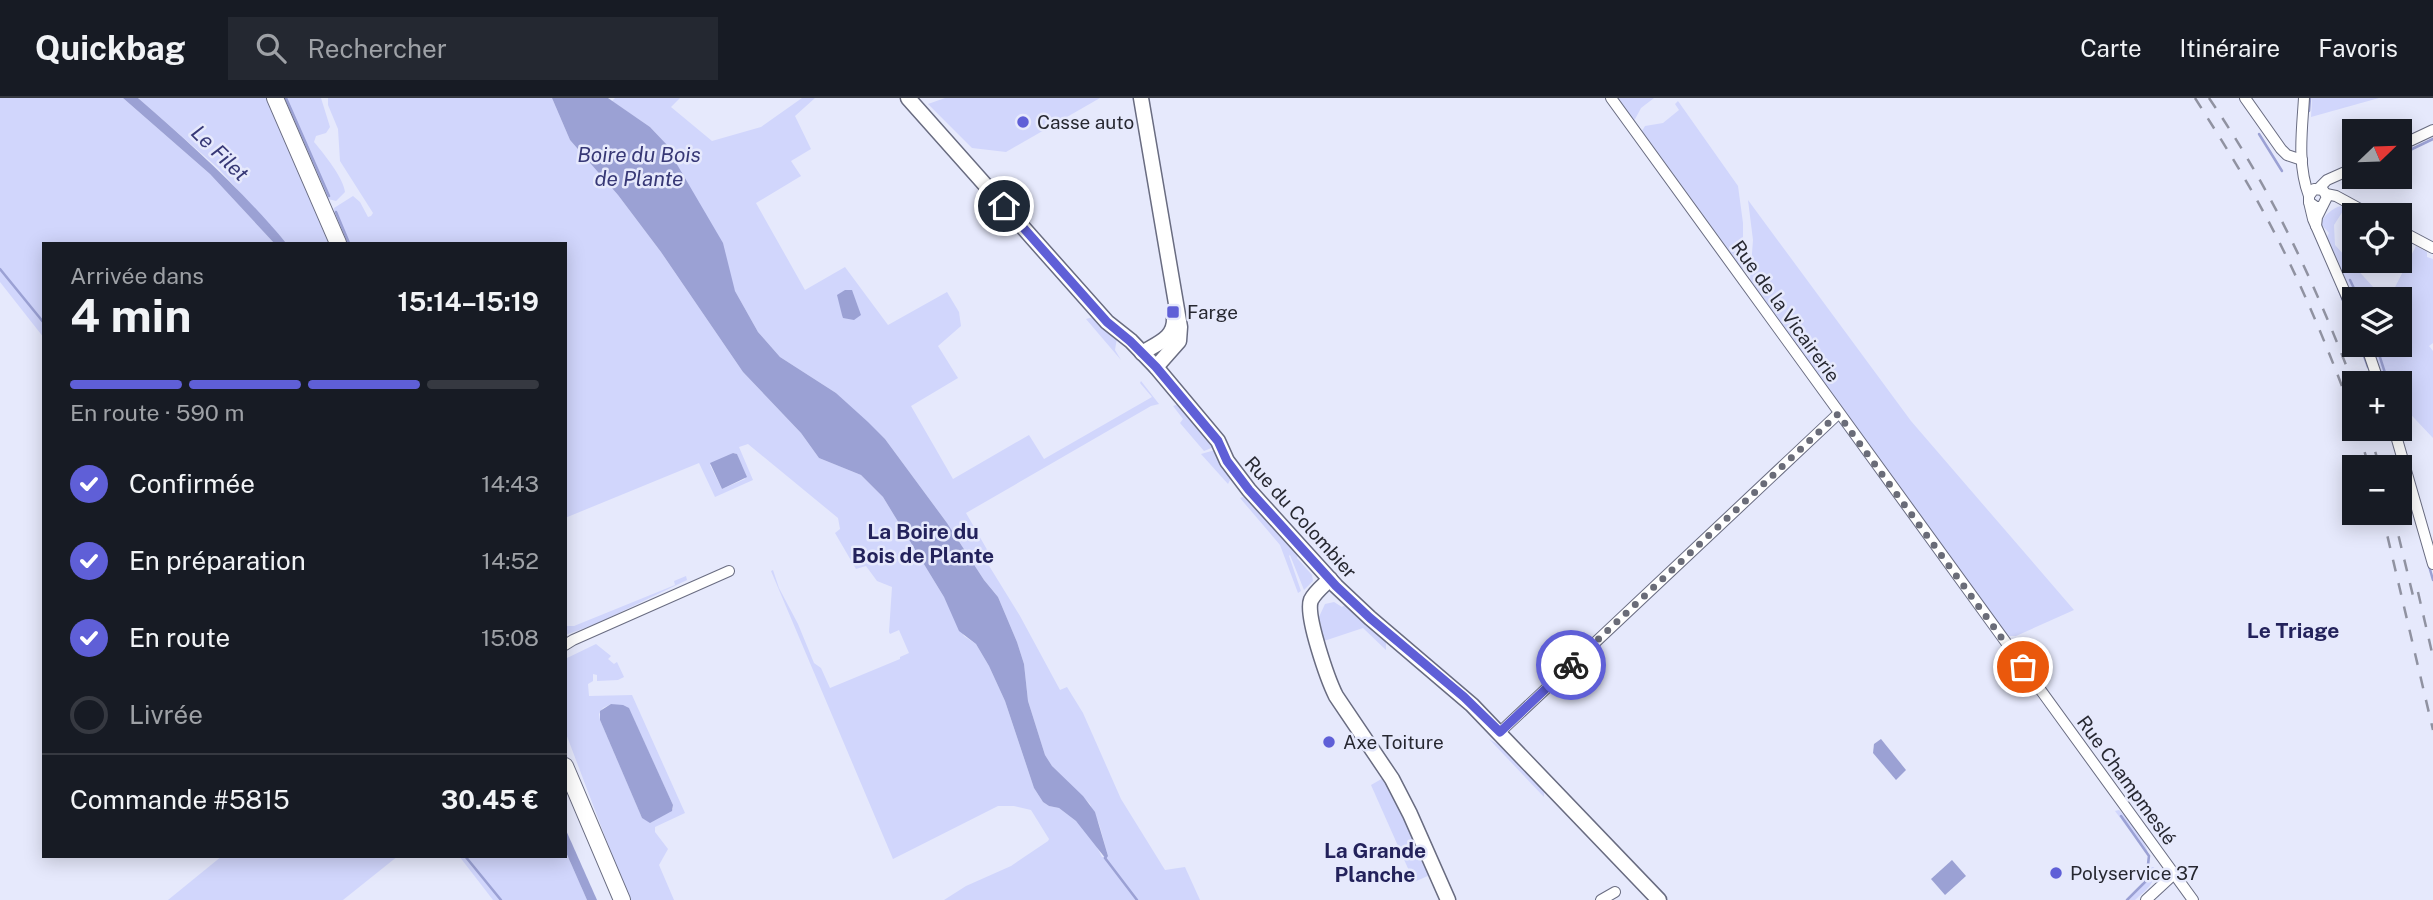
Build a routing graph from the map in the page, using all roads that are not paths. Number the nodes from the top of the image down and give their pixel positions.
1 (275, 98) edge
2 (908, 98) edge
3 (1141, 98) edge
4 (1611, 98) edge
5 (2245, 98) edge
6 (2304, 98) edge
7 (2433, 130) edge
8 (2412, 140) edge
9 (2302, 163) junction
10 (2342, 174) edge
11 (2319, 197) junction
12 (2349, 203) edge
13 (2412, 237) edge
14 (338, 242) edge
15 (2433, 248) edge
16 (2343, 287) edge
17 (1173, 292) junction
18 (1142, 353) junction
19 (1156, 367) junction
20 (1838, 414) junction
21 (2397, 441) edge
22 (2433, 564) edge
23 (729, 571) dead end
24 (1333, 582) junction
25 (568, 642) edge
26 (2007, 646) joint
27 (1500, 732) junction
28 (567, 771) edge
29 (2174, 874) junction
30 (1615, 892) dead end
31 (622, 900) edge
32 (1448, 900) edge
33 (1601, 900) edge
34 (1659, 900) edge
35 (2146, 900) edge
36 (2193, 900) edge

1 - 14 main road
2 - 18 main road, Rue du Colombier
3 - 17 main road
4 - 20 street, Rue de la Vicairerie
5 - 9 street
6 - 9 street
7 - 8 street
9 - 11 street
10 - 11 street
11 - 12 street
11 - 16 street
13 - 15 street
17 - 18 main road
17 - 19 main road
18 - 19 main road, Rue du Colombier
19 - 24 main road, Rue du Colombier
20 - 26 street, Rue de la Vicairerie
20 - 27 street
21 - 22 street
23 - 25 street
24 - 27 main road, Rue du Colombier
24 - 32 main road
26 - 29 street, Rue Champmeslé
27 - 34 main road, Rue du Colombier
28 - 31 main road
29 - 35 street
29 - 36 street, Rue Champmeslé
30 - 33 street

